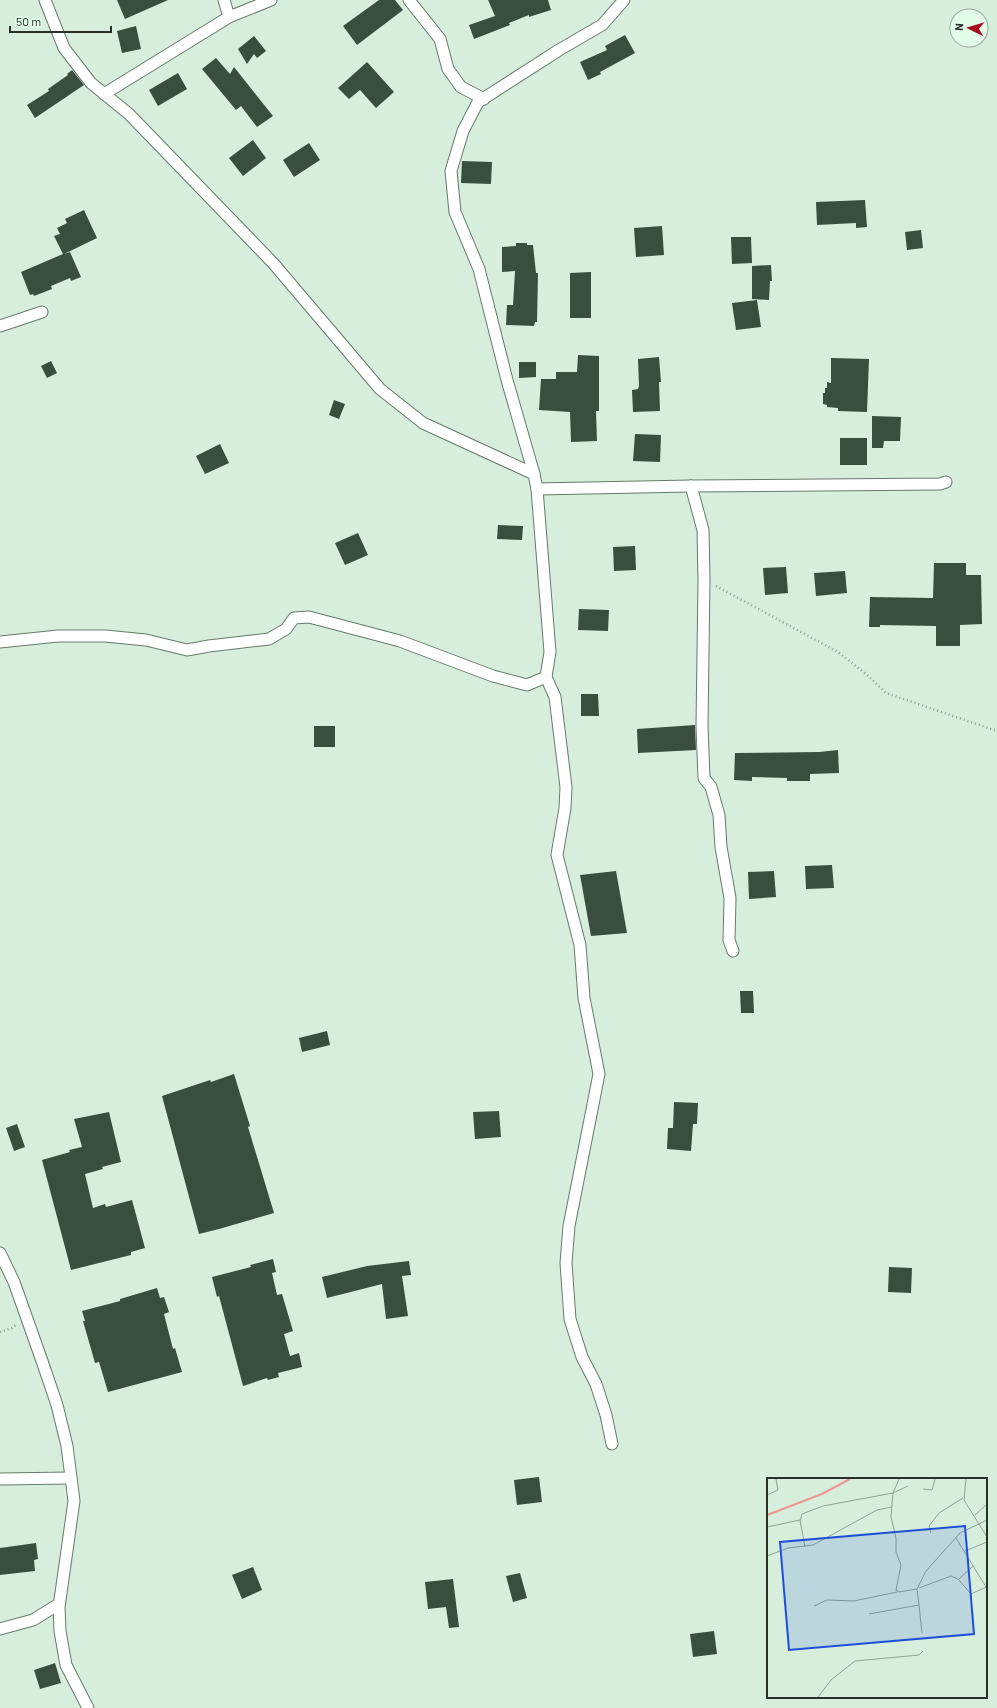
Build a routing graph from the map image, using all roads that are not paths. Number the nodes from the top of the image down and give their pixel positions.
1 (44, 0) edge
2 (224, 0) edge
3 (271, 0) edge
4 (409, 0) edge
5 (624, 0) edge
6 (229, 17) junction
7 (104, 94) junction
8 (484, 99) junction
9 (42, 312) dead end
10 (0, 326) edge
11 (534, 474) junction
12 (946, 482) dead end
13 (691, 486) junction
14 (537, 489) junction
15 (0, 642) edge
16 (546, 677) junction
17 (733, 951) dead end
18 (0, 1252) edge
19 (612, 1444) dead end
20 (71, 1478) junction
21 (0, 1480) edge
22 (59, 1604) junction
23 (0, 1629) edge
24 (88, 1708) edge

1 - 7 street
2 - 6 street
3 - 6 street
4 - 8 street
5 - 8 street
6 - 7 street
7 - 11 street
8 - 11 street
9 - 10 street
11 - 14 street
12 - 13 street
13 - 14 street
13 - 17 street
14 - 16 street
15 - 16 street
16 - 19 street
18 - 20 street
20 - 21 street
20 - 22 street
22 - 23 street
22 - 24 street

